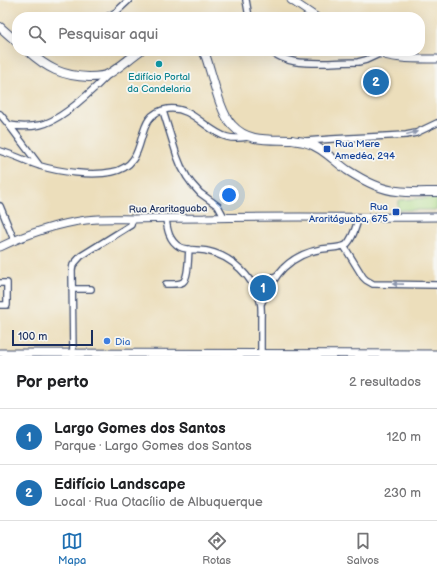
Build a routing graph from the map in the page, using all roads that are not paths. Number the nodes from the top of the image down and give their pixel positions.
1 (129, 0) edge
2 (246, 0) edge
3 (291, 0) edge
4 (116, 12) edge
5 (248, 12) edge
6 (309, 12) edge
7 (0, 27) edge
8 (12, 36) edge
9 (34, 56) edge
10 (133, 56) edge
11 (206, 56) edge
12 (278, 56) edge
13 (371, 56) edge
14 (392, 56) edge
15 (437, 59) edge
16 (109, 74) junction
17 (163, 111) junction
18 (0, 114) edge
19 (437, 123) edge
20 (9, 125) junction
21 (249, 137) junction
22 (303, 141) junction
23 (0, 151) edge
24 (39, 165) junction
25 (437, 192) edge
26 (0, 206) edge
27 (224, 217) junction
28 (437, 217) edge
29 (166, 218) junction
30 (359, 218) junction
31 (132, 219) junction
32 (14, 240) junction
33 (344, 246) junction
34 (0, 247) edge
35 (189, 249) junction
36 (276, 275) junction
37 (252, 282) junction
38 (0, 283) edge
39 (166, 284) dead end
40 (437, 285) edge
41 (72, 289) junction
42 (91, 289) dead end
43 (0, 305) edge
44 (261, 305) junction
45 (0, 353) edge
46 (73, 354) edge
47 (437, 354) edge
48 (168, 355) edge
49 (261, 355) edge
50 (356, 355) edge

1 - 4 street
2 - 5 street
3 - 6 street
7 - 8 main road
9 - 16 main road
10 - 16 main road
11 - 21 main road
12 - 13 street
14 - 15 street
16 - 20 street
17 - 21 street
17 - 24 street
17 - 27 street
18 - 20 street
22 -> 19 street
20 - 24 street
21 - 22 main road
22 - 25 main road
23 - 24 street
26 - 32 street
27 - 29 street, Rua Araritaguaba
27 - 30 street, Rua Araritaguaba
28 - 30 street, Rua Araritaguaba
29 - 31 street, Rua Araritaguaba
29 - 35 street
30 - 33 street
31 - 32 street, Rua Araritaguaba
31 - 41 street
32 - 34 street, Rua Araritaguaba
33 - 36 street
40 -> 33 street
35 - 37 street
35 - 39 street
36 - 37 street
36 - 44 street
37 - 44 street
38 - 43 street
41 - 42 street
41 - 46 street
44 - 49 street
45 - 46 street
46 - 48 street
47 - 50 street
48 - 49 street
49 - 50 street

